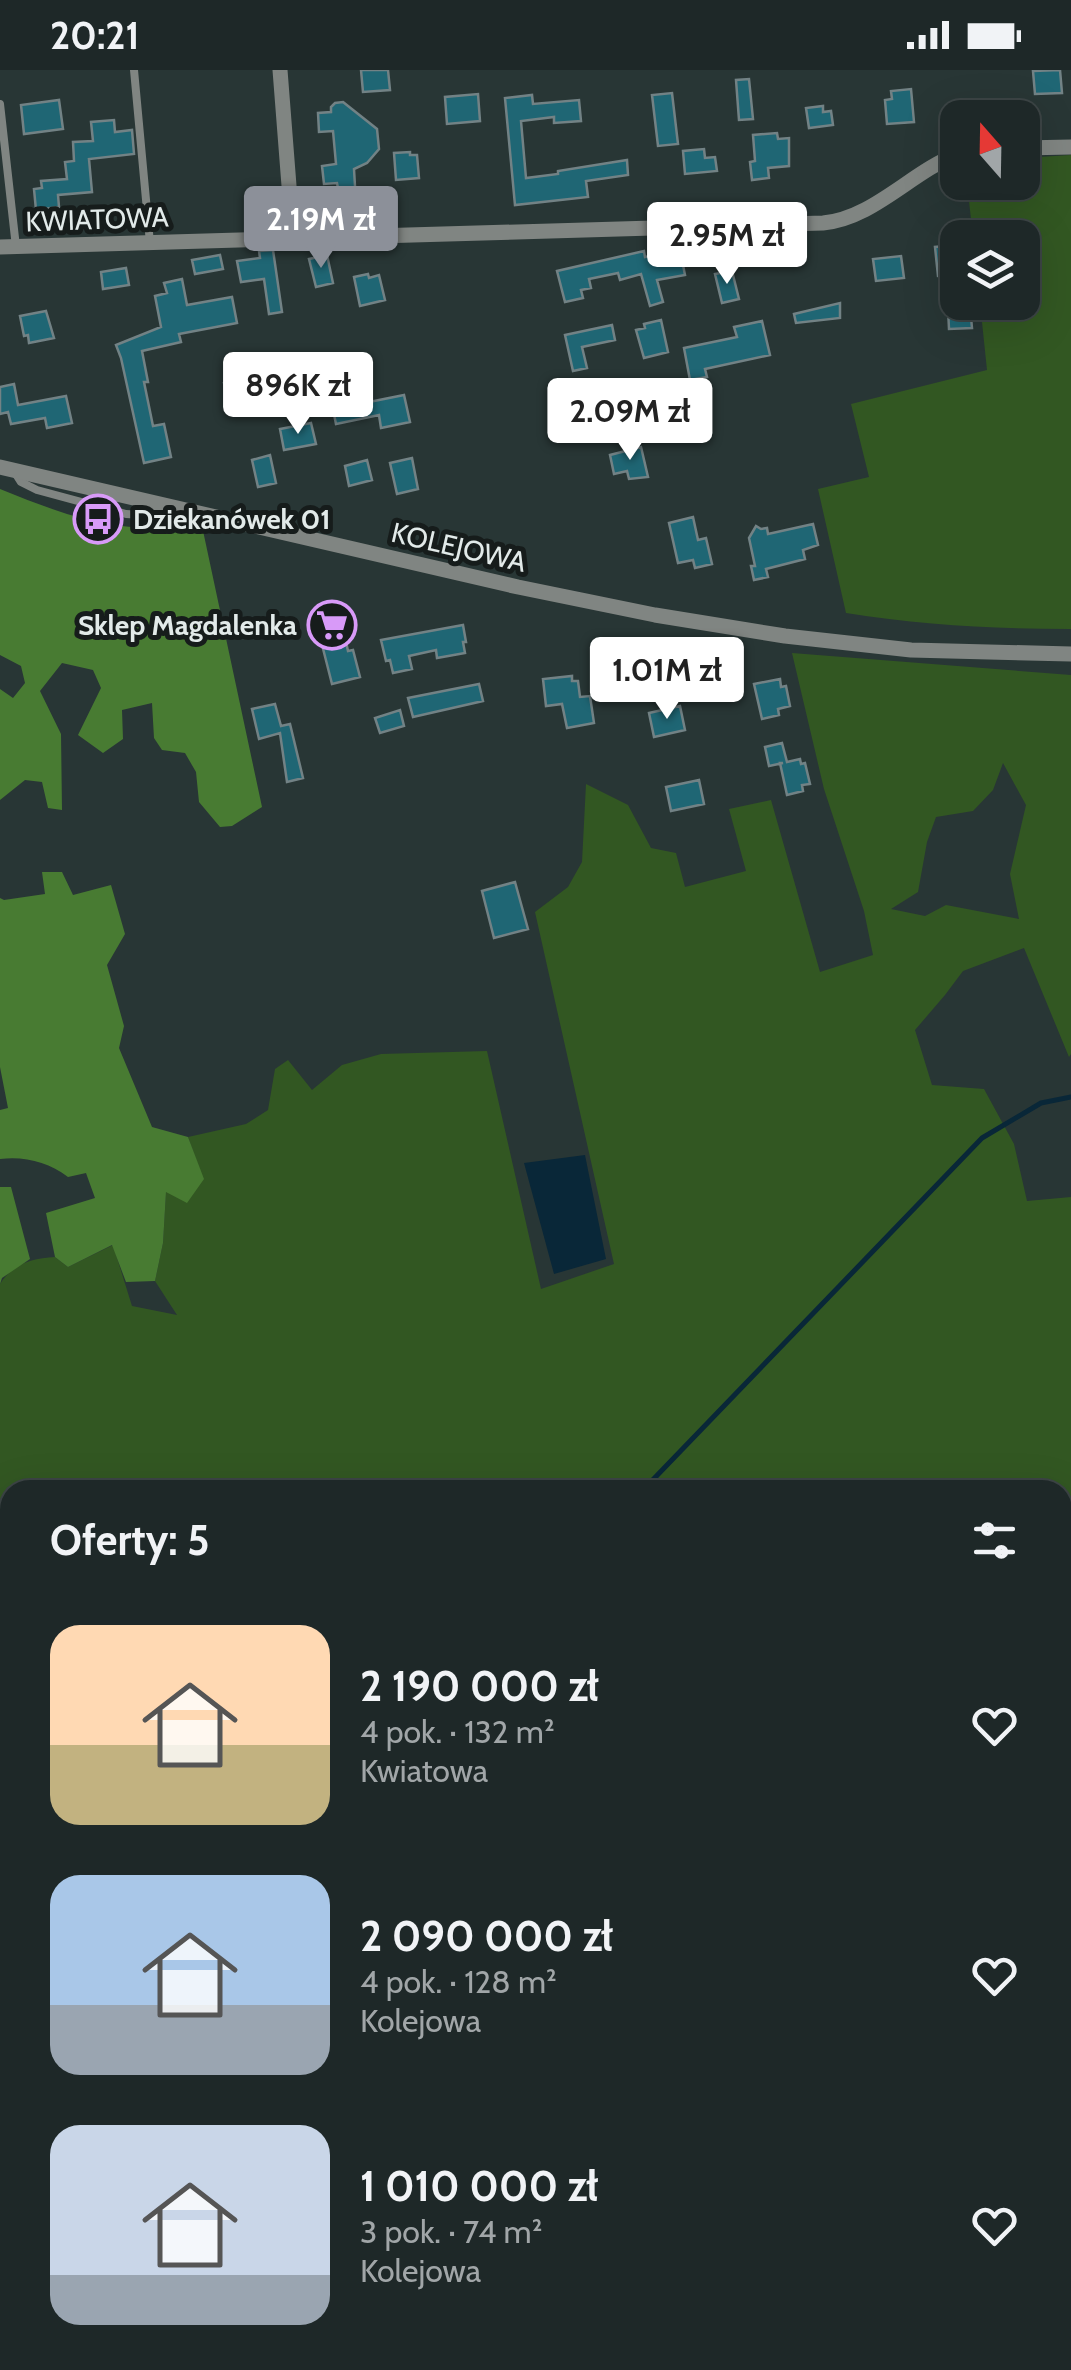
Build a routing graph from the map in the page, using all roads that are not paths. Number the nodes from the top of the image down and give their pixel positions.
1 (134, 70) edge
2 (280, 70) edge
3 (0, 104) edge
4 (1071, 147) edge
5 (1040, 148) edge
6 (940, 162) edge
7 (293, 237) junction
8 (150, 242) junction
9 (8, 247) edge
10 (7, 469) edge
11 (1071, 654) edge

1 - 8 lane
2 - 7 street
3 - 9 lane
4 - 5 street
6 - 7 street, KWIATOWA
7 - 8 street, KWIATOWA
8 - 9 street, KWIATOWA
10 - 11 street, KOLEJOWA

